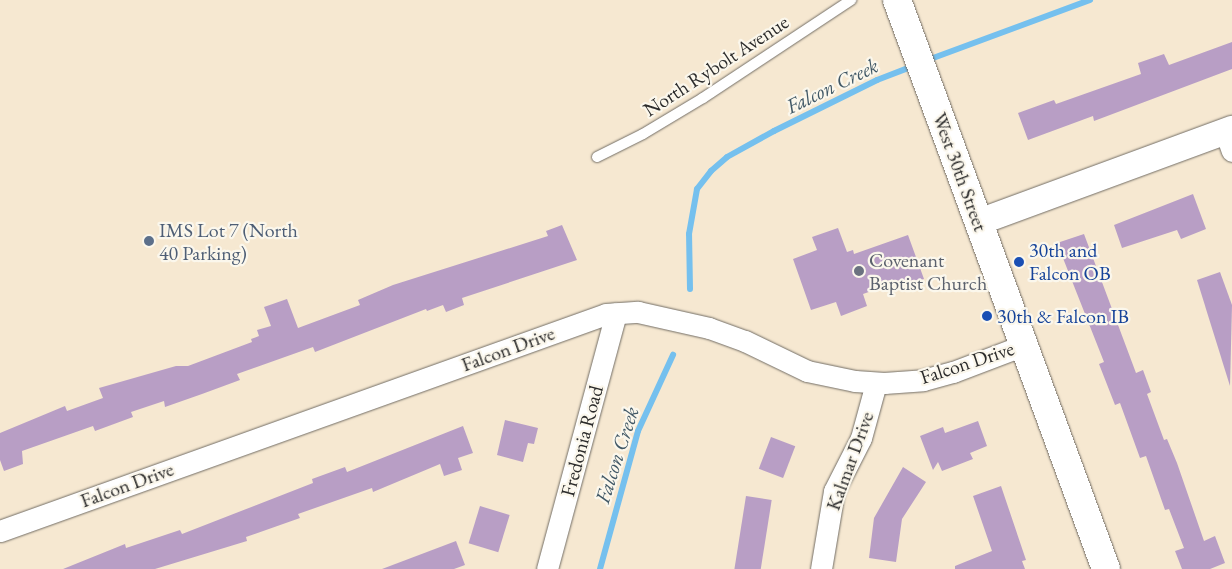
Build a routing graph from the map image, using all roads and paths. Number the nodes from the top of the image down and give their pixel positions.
1 (851, 0) edge
2 (901, 12) edge
3 (1230, 137) edge
4 (597, 157) dead end
5 (979, 222) junction
6 (616, 312) junction
7 (1024, 345) junction
8 (876, 383) junction
9 (0, 531) edge
10 (547, 569) edge
11 (821, 569) edge
12 (1106, 569) edge

1 - 4 lane, North Rybolt Avenue
2 - 5 main road, West 30th Street
3 - 5 street
5 - 7 main road, West 30th Street
6 - 8 street, Falcon Drive
6 - 9 street, Falcon Drive
6 - 10 street, Fredonia Road
7 - 8 street, Falcon Drive
7 - 12 main road, West 30th Street
8 - 11 street, Kalmar Drive

